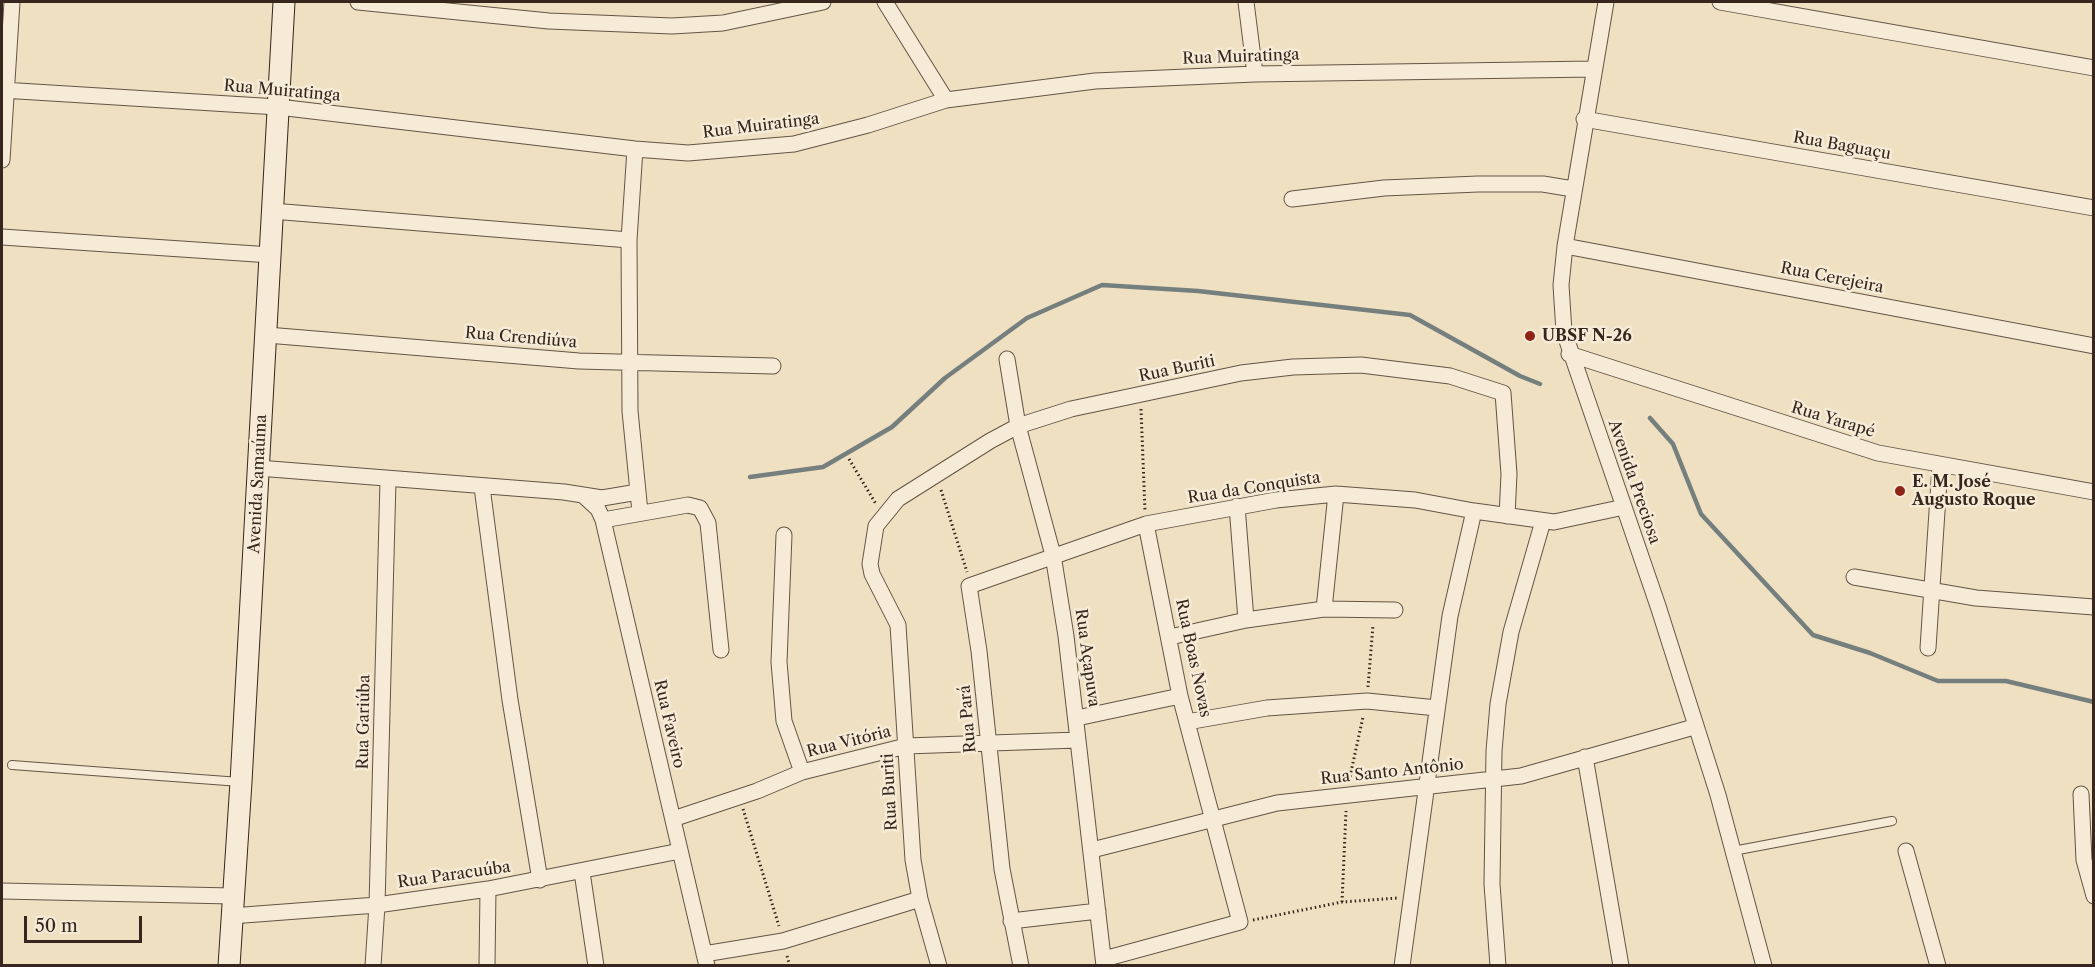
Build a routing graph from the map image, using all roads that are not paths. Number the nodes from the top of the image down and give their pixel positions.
1 (12, 2) edge
2 (284, 2) edge
3 (358, 2) edge
4 (823, 2) edge
5 (885, 2) edge
6 (1245, 2) edge
7 (1606, 2) edge
8 (1720, 2) edge
9 (434, 6) edge
10 (2094, 68) edge
11 (1593, 69) junction
12 (1255, 74) junction
13 (4, 90) edge
14 (946, 100) junction
15 (278, 106) junction
16 (1584, 119) junction
17 (635, 149) junction
18 (2, 160) edge
19 (1573, 189) junction
20 (1292, 199) dead end
21 (2094, 208) edge
22 (272, 211) junction
23 (2, 237) edge
24 (629, 240) junction
25 (1564, 246) junction
26 (271, 255) junction
27 (267, 335) junction
28 (2094, 346) edge
29 (1569, 354) junction
30 (1007, 359) dead end
31 (629, 362) junction
32 (773, 366) dead end
33 (1018, 426) junction
34 (1940, 465) junction
35 (258, 468) junction
36 (388, 480) junction
37 (482, 487) junction
38 (638, 492) junction
39 (2094, 492) edge
40 (1336, 494) junction
41 (585, 496) junction
42 (1237, 506) junction
43 (1624, 507) junction
44 (1474, 511) junction
45 (640, 512) junction
46 (1507, 516) junction
47 (603, 520) junction
48 (1543, 521) junction
49 (1146, 524) junction
50 (784, 535) dead end
51 (1053, 555) junction
52 (1854, 577) dead end
53 (969, 586) joint
54 (1932, 592) junction
55 (2094, 607) edge
56 (1324, 609) junction
57 (1395, 610) dead end
58 (1246, 620) junction
59 (1170, 637) junction
60 (1928, 648) dead end
61 (721, 650) dead end
62 (1180, 696) junction
63 (1437, 708) junction
64 (1077, 718) junction
65 (1187, 722) junction
66 (1694, 727) junction
67 (1078, 740) junction
68 (988, 743) junction
69 (906, 746) junction
70 (1585, 757) junction
71 (12, 765) dead end
72 (802, 772) junction
73 (1494, 781) junction
74 (241, 782) junction
75 (1428, 788) junction
76 (2081, 794) dead end
77 (673, 819) junction
78 (1892, 820) dead end
79 (1212, 821) junction
80 (1092, 850) junction
81 (680, 851) junction
82 (1734, 851) junction
83 (1906, 851) dead end
84 (582, 872) junction
85 (540, 880) junction
86 (488, 889) junction
87 (2, 891) edge
88 (2094, 896) edge
89 (920, 899) junction
90 (378, 905) junction
91 (231, 906) junction
92 (1098, 911) junction
93 (1011, 921) junction
94 (706, 960) edge
95 (1104, 962) edge
96 (229, 966) edge
97 (373, 966) edge
98 (487, 966) edge
99 (596, 966) edge
100 (939, 966) edge
101 (1021, 966) edge
102 (1402, 966) edge
103 (1498, 966) edge
104 (1621, 966) edge
105 (1764, 966) edge
106 (1938, 966) edge

1 - 13 street
2 - 15 street, Avenida Samaúma
3 - 9 street
4 - 9 street
5 - 14 street
6 - 12 street
7 - 11 street, Avenida Preciosa
8 - 10 street
11 - 12 street, Rua Muiratinga
11 - 16 street, Avenida Preciosa
12 - 14 street, Rua Muiratinga
13 - 15 street, Rua Muiratinga
13 - 18 street
14 - 17 street, Rua Muiratinga
15 - 17 street, Rua Muiratinga
15 - 22 street, Avenida Samaúma
16 - 19 street, Avenida Preciosa
16 - 21 street, Rua Baguaçu
17 - 24 street
19 - 20 street
19 - 25 street, Avenida Preciosa
22 - 24 street
22 - 26 street, Avenida Samaúma
23 - 26 street
24 - 31 street
25 - 28 street, Rua Cerejeira
25 - 29 street, Avenida Preciosa
26 - 27 street, Avenida Samaúma
27 - 31 street, Rua Crendiúva
27 - 35 street, Avenida Samaúma
29 - 34 street, Rua Yarapé
29 - 43 street, Avenida Preciosa
30 - 33 street, Rua Açapuva
31 - 32 street, Rua Crendiúva
31 - 38 street
33 - 46 street, Rua Buriti
33 - 51 street, Rua Açapuva
33 - 69 street, Rua Buriti
34 - 39 street, Rua Yarapé
34 - 54 street
35 - 36 street
35 - 74 street, Avenida Samaúma
36 - 37 street
36 - 90 street, Rua Gariúba
37 - 41 street
37 - 85 street
38 - 41 street
38 - 45 street
40 - 42 street, Rua da Conquista
40 - 44 street, Rua da Conquista
40 - 56 street
41 - 47 street, Rua Faveiro
42 - 49 street, Rua da Conquista
42 - 58 street
43 - 48 street, Rua da Conquista
43 - 66 street, Avenida Preciosa
44 - 46 street, Rua da Conquista
44 - 63 street
45 - 47 street
45 - 61 street
46 - 48 street, Rua da Conquista
47 - 77 street, Rua Faveiro
48 - 73 street
49 - 51 street, Rua da Conquista
49 - 59 street, Rua Boas Novas
50 - 72 street
51 - 53 street, Rua da Conquista
51 - 64 street, Rua Açapuva
52 - 54 street
53 - 68 street, Rua Pará
54 - 55 street
54 - 60 street
56 - 57 street
56 - 58 street
58 - 59 street
59 - 62 street, Rua Boas Novas
62 - 64 street
62 - 65 street, Rua Boas Novas
63 - 65 street
63 - 75 street
64 - 67 street, Rua Açapuva
65 - 79 street, Rua Boas Novas
66 - 70 street, Rua Santo Antônio
66 - 82 street, Avenida Preciosa
67 - 68 street, Rua Vitória
67 - 80 street, Rua Açapuva
68 - 69 street, Rua Vitória
68 - 93 street, Rua Pará
69 - 72 street, Rua Vitória
69 - 89 street, Rua Buriti
70 - 73 street, Rua Santo Antônio
70 - 104 street
71 - 74 lane
72 - 77 street, Rua Vitória
73 - 75 street, Rua Santo Antônio
73 - 103 street
74 - 91 street, Avenida Samaúma
75 - 79 street, Rua Santo Antônio
75 - 102 street
76 - 88 street
77 - 81 street, Rua Faveiro
78 - 82 lane
79 - 80 street, Rua Santo Antônio
79 - 95 street, Rua Boas Novas
80 - 92 street, Rua Açapuva
81 - 84 street, Rua Paracuúba
81 - 94 street, Rua Faveiro
82 - 105 street, Avenida Preciosa
83 - 106 street
84 - 85 street, Rua Paracuúba
84 - 99 street
85 - 86 street, Rua Paracuúba
86 - 90 street, Rua Paracuúba
86 - 98 street
87 - 91 street, Rua Paracuúba
89 - 94 street
89 - 100 street, Rua Buriti
90 - 91 street, Rua Paracuúba
90 - 97 street, Rua Gariúba
91 - 96 street, Avenida Samaúma
92 - 93 street
92 - 95 street, Rua Açapuva
93 - 101 street, Rua Pará

